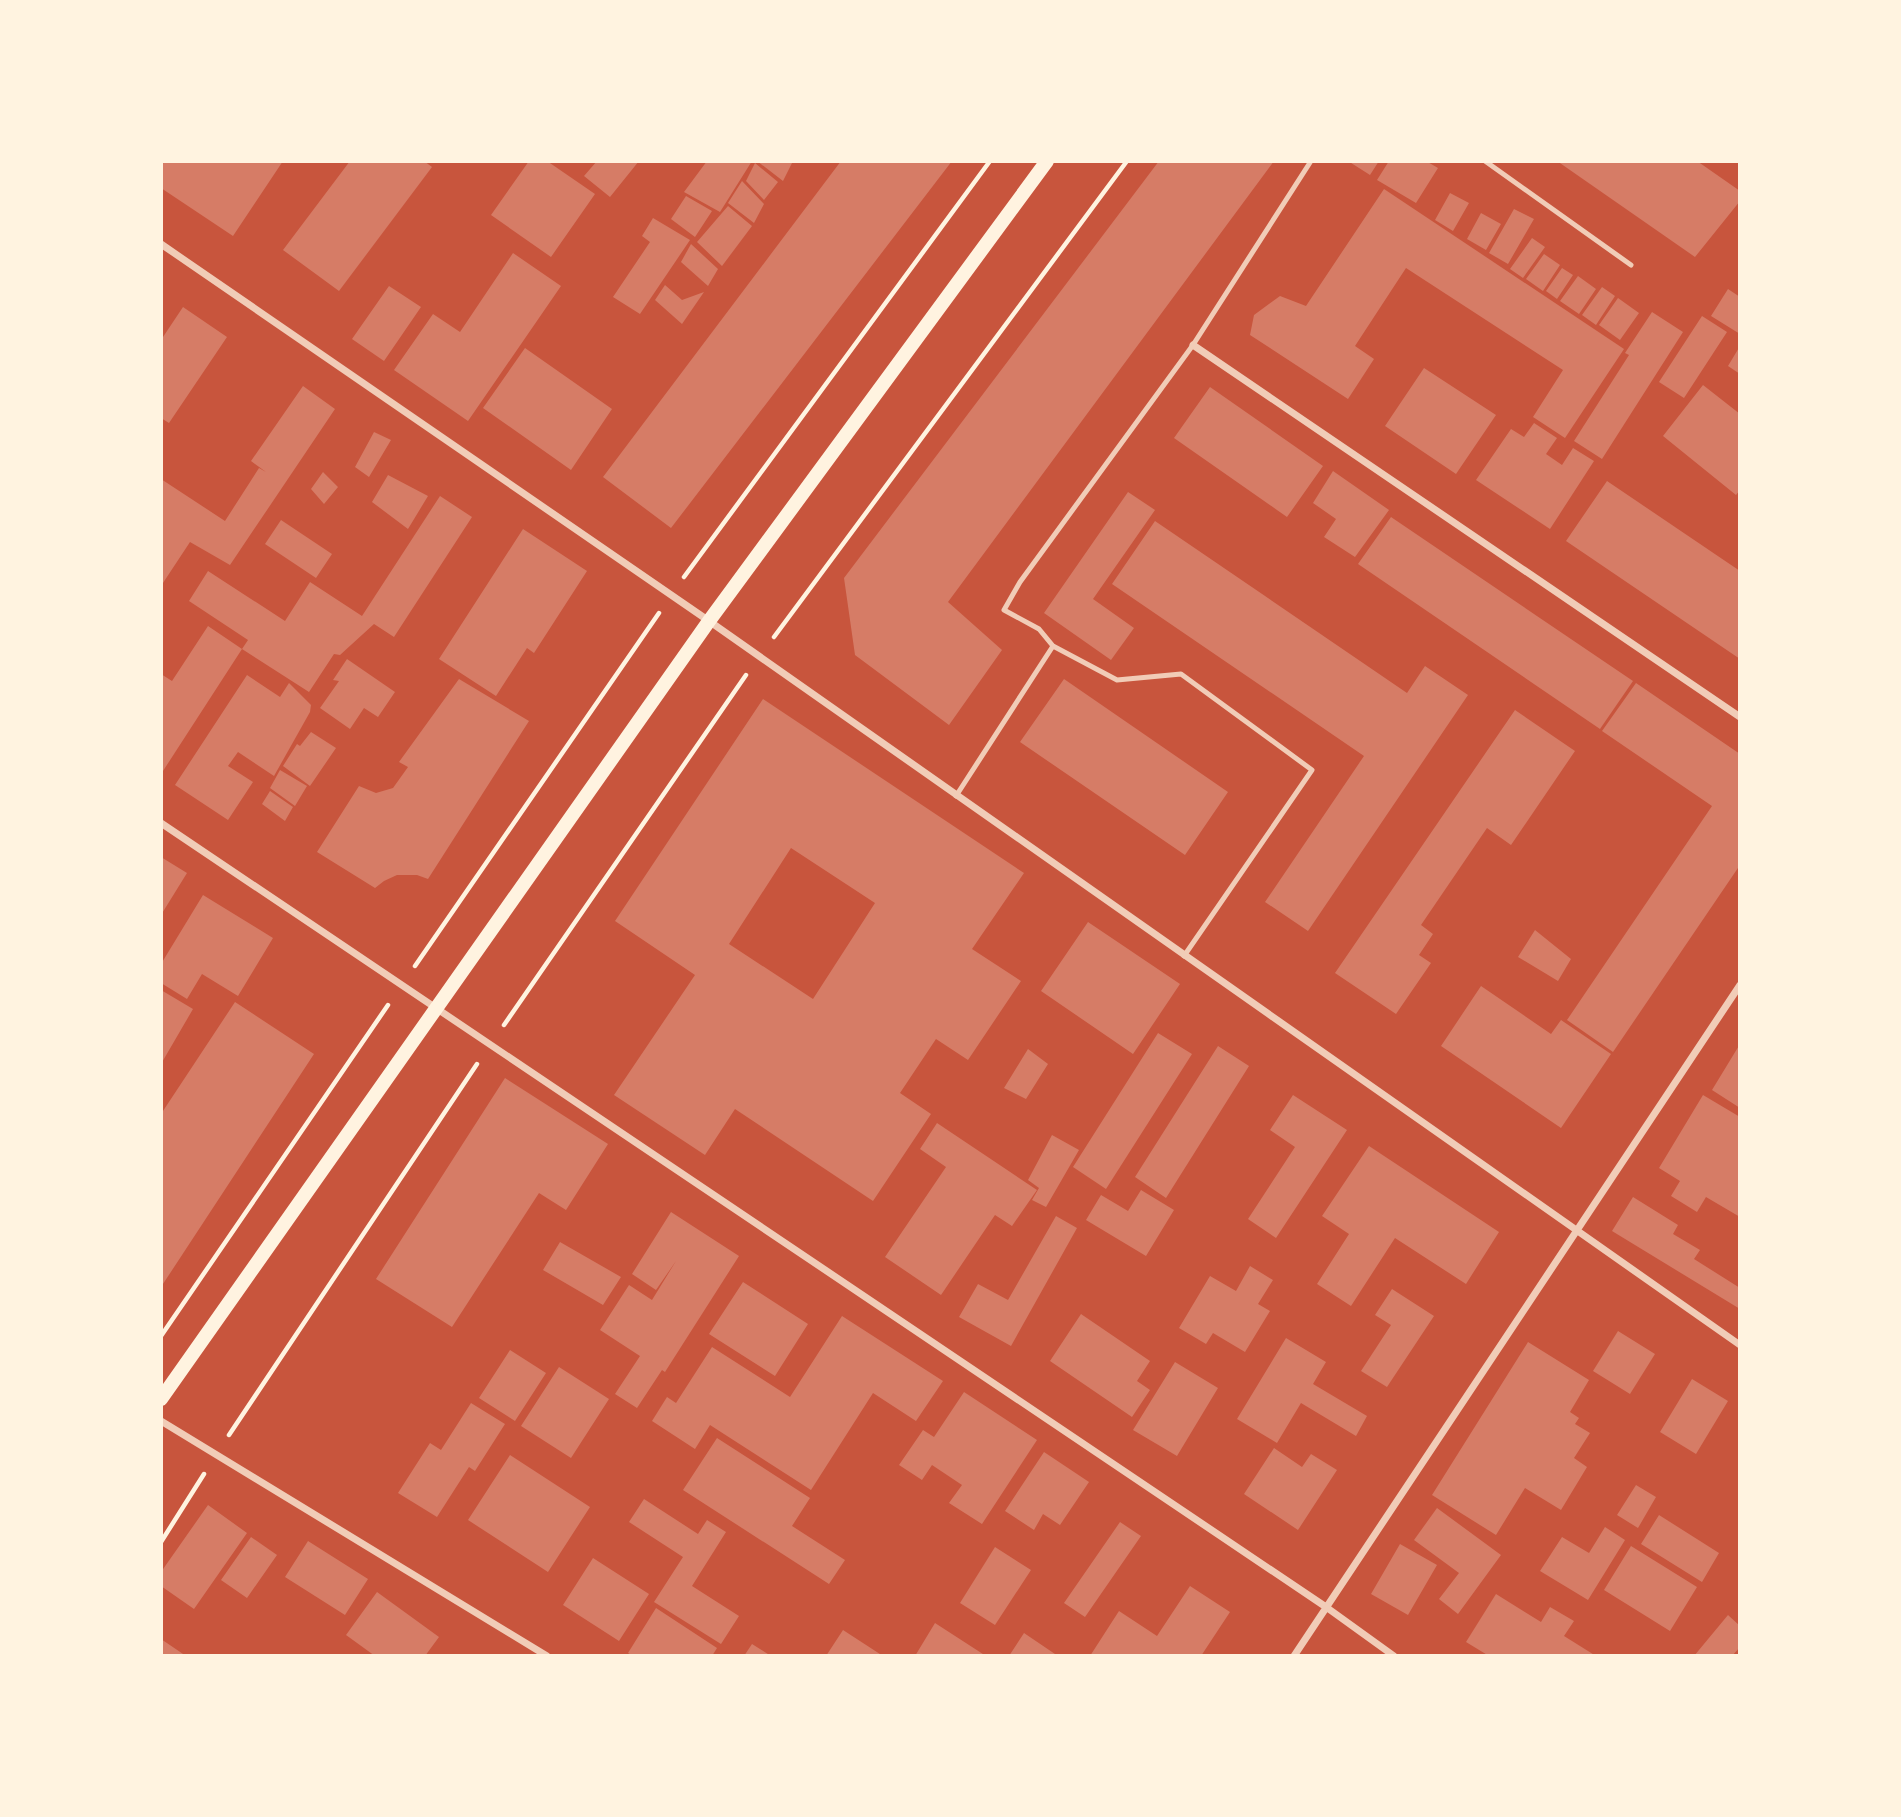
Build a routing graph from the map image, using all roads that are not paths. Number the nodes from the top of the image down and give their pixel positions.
1 (1047, 161) edge
2 (1311, 161) edge
3 (1485, 161) edge
4 (161, 244) edge
5 (1631, 265) dead end
6 (1193, 345) junction
7 (709, 621) junction
8 (1053, 646) junction
9 (1740, 717) edge
10 (956, 796) junction
11 (161, 823) edge
12 (1184, 956) junction
13 (1740, 985) edge
14 (437, 1007) junction
15 (1576, 1231) junction
16 (1740, 1345) edge
17 (161, 1399) edge
18 (161, 1421) edge
19 (1326, 1607) junction
20 (547, 1656) edge
21 (1293, 1656) edge
22 (1394, 1656) edge

1 - 7 main road
2 - 6 lane
3 - 5 lane
4 - 7 street
6 - 8 lane
6 - 9 street
7 - 10 street
7 - 14 main road
8 - 10 lane
8 - 12 lane
10 - 12 street
11 - 14 street
12 - 15 street
13 - 15 street
14 - 17 main road
14 - 19 street
15 - 16 street
15 - 19 street
18 - 20 street
19 - 21 street
19 - 22 street

